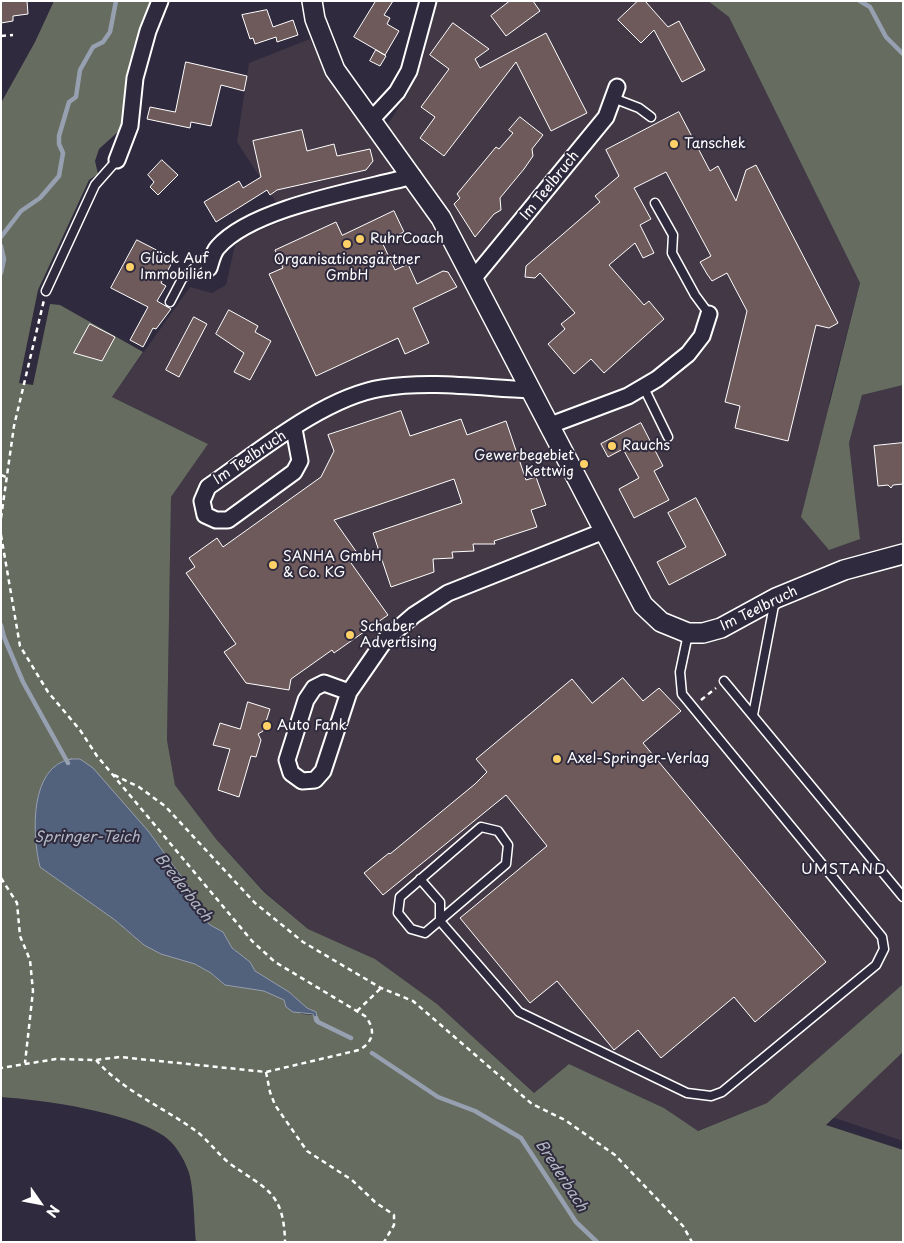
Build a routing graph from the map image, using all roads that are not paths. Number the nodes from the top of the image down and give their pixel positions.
1 (160, 1) edge
2 (312, 1) edge
3 (428, 1) edge
4 (615, 92) joint
5 (651, 117) dead end
6 (372, 119) junction
7 (117, 160) joint
8 (413, 176) junction
9 (655, 203) dead end
10 (216, 249) junction
11 (209, 268) dead end
12 (473, 279) junction
13 (46, 291) road end
14 (170, 302) dead end
15 (709, 314) joint
16 (644, 388) junction
17 (530, 390) junction
18 (548, 426) junction
19 (294, 429) junction
20 (668, 437) dead end
21 (604, 531) junction
22 (903, 554) edge
23 (776, 598) junction
24 (688, 634) junction
25 (724, 681) road end
26 (349, 692) junction
27 (754, 715) junction
28 (420, 879) junction
29 (903, 897) edge
30 (440, 921) junction

1 - 7 street
2 - 6 street
3 - 6 street
4 - 5 lane
4 - 12 street, Im Teelbruch
6 - 8 street
7 - 13 lane
8 - 10 street
8 - 12 street
9 - 15 lane
10 - 11 street
10 - 14 lane
12 - 17 street
15 - 16 street
16 - 18 street
16 - 20 lane
17 - 18 street
17 - 19 street, Im Teelbruch
18 - 21 street
19 - 19 street, Im Teelbruch
21 - 24 street
21 - 26 street
22 - 23 street, Im Teelbruch
23 - 24 street, Im Teelbruch
23 - 27 lane
24 - 30 lane
25 - 27 lane
26 - 26 street
27 - 29 lane
28 - 30 lane
28 - 30 lane
28 - 30 lane

